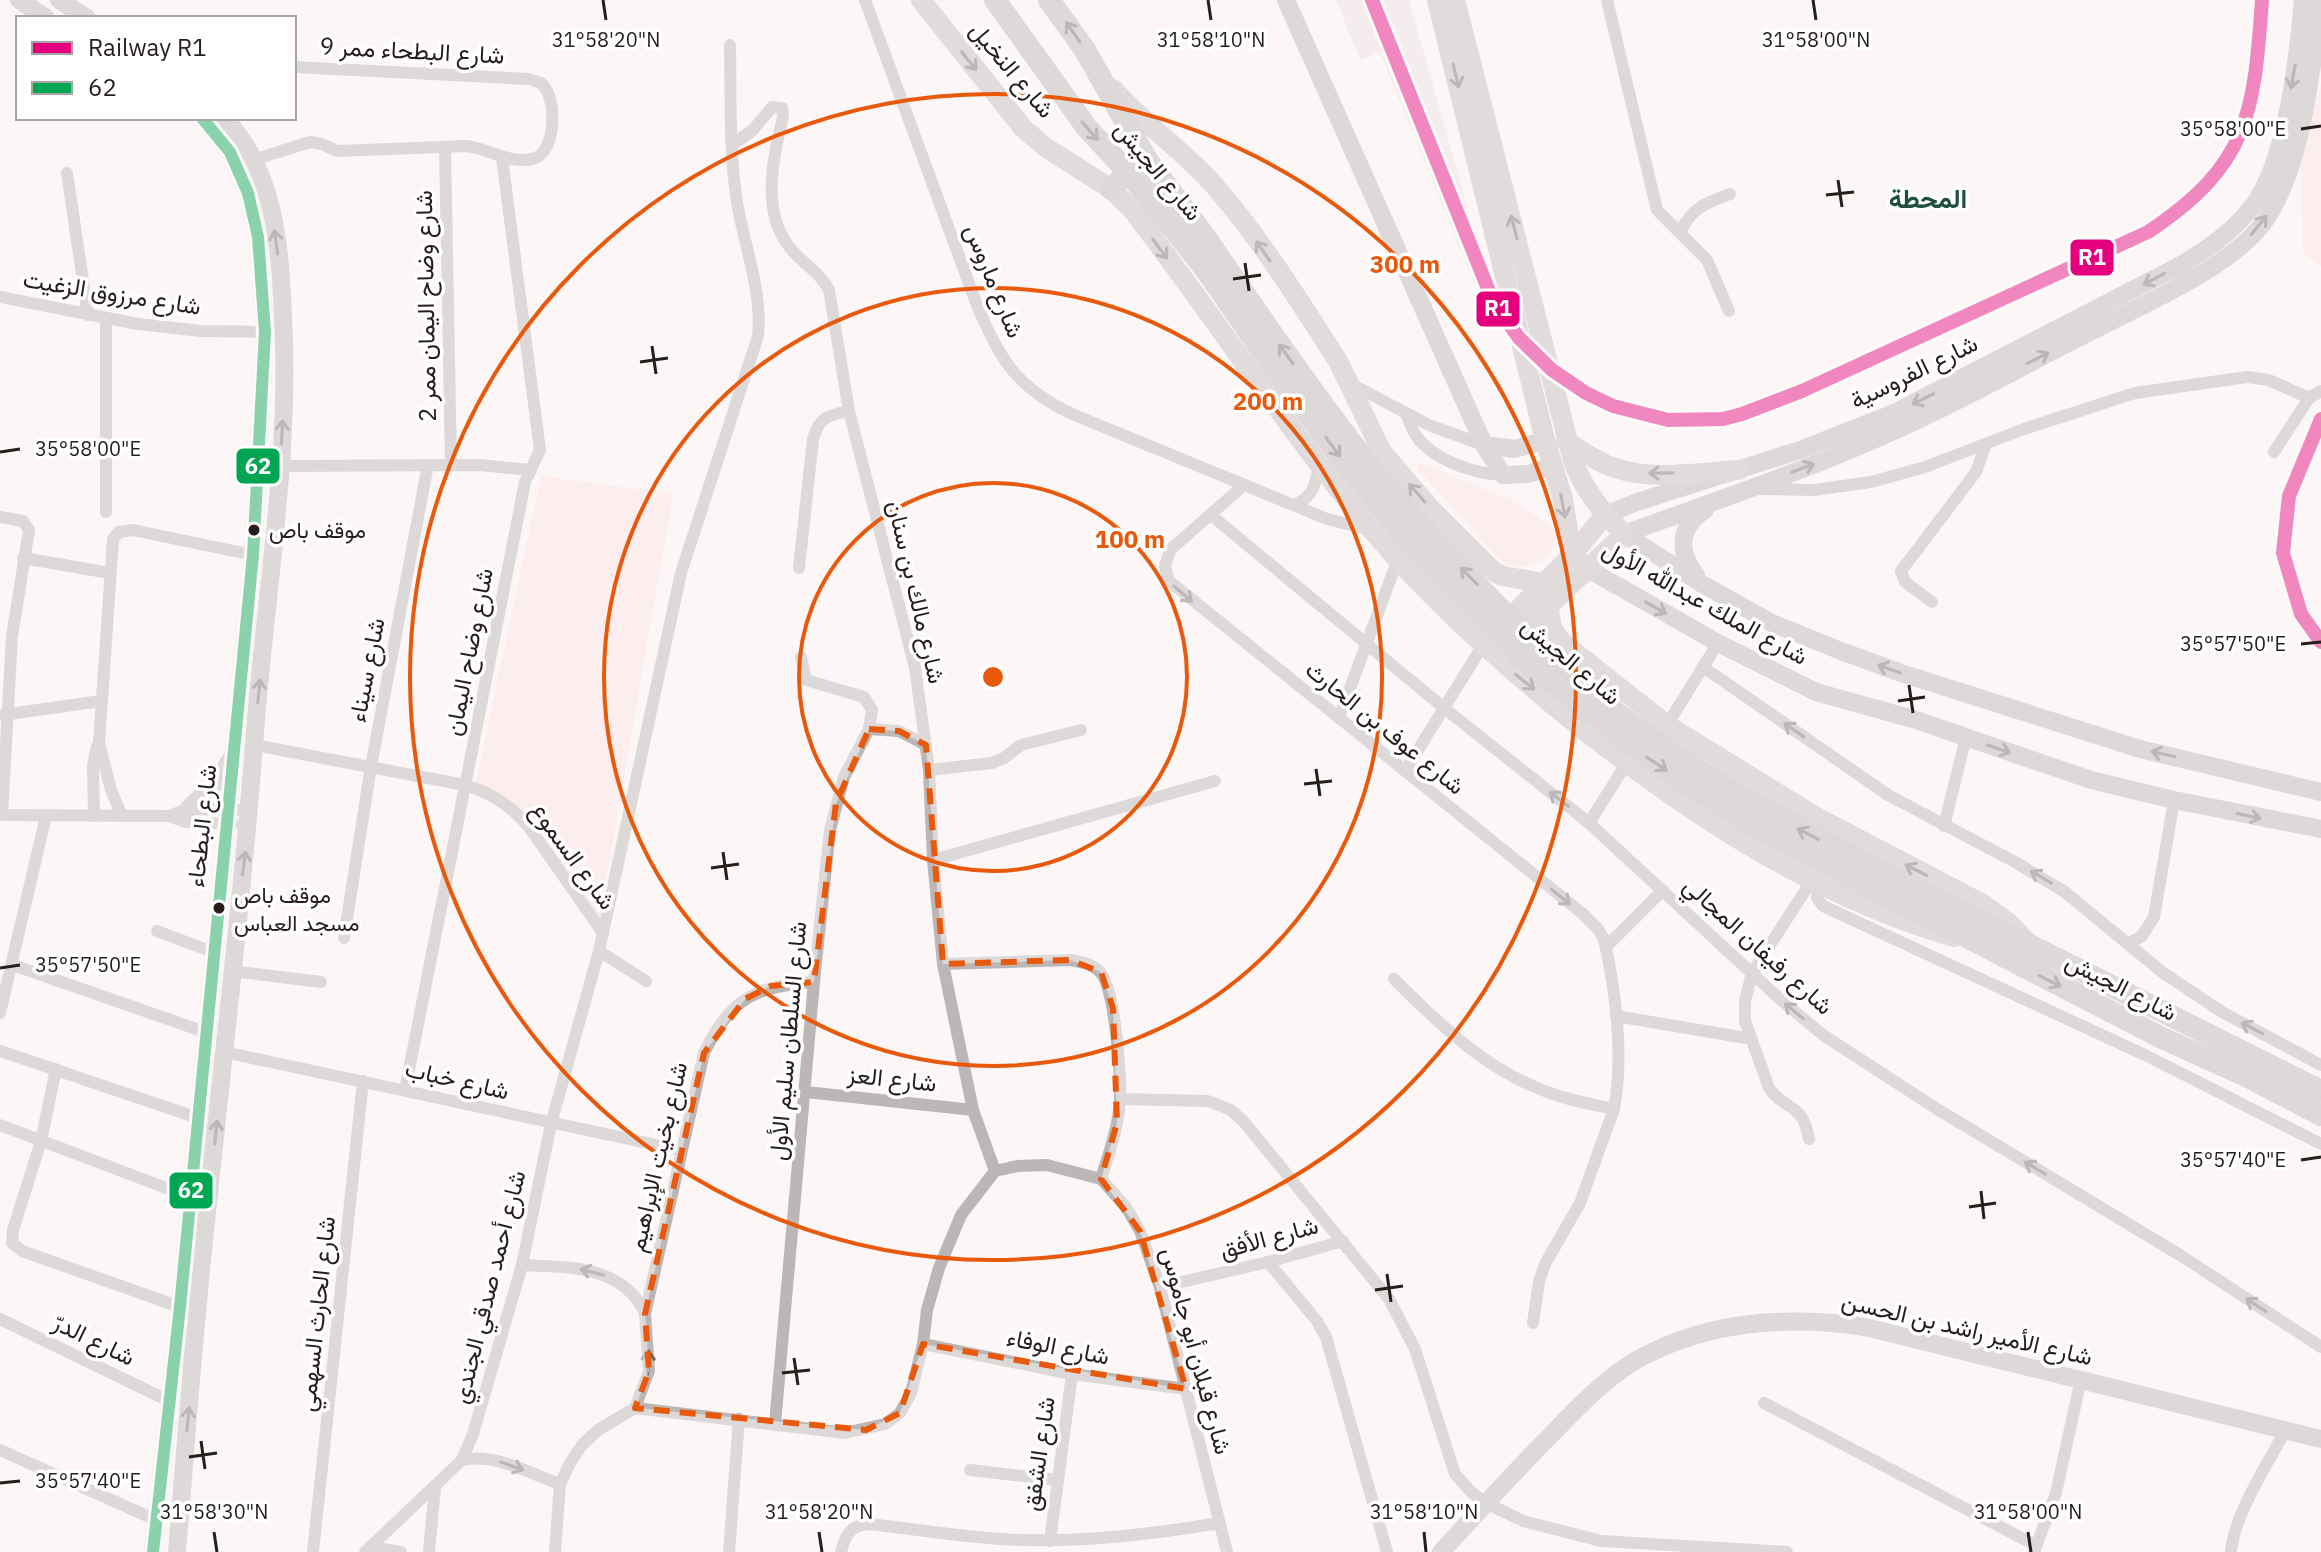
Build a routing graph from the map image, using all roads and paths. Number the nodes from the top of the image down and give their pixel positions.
1 (19, 0) edge
2 (59, 0) edge
3 (865, 0) edge
4 (921, 0) edge
5 (995, 0) edge
6 (1049, 0) edge
7 (1286, 0) edge
8 (1437, 0) edge
9 (1455, 0) edge
10 (1607, 0) edge
11 (2303, 0) edge
12 (2320, 0) edge
13 (43, 16) edge
14 (84, 16) edge
15 (730, 45) dead end
16 (296, 67) edge
17 (1099, 74) junction
18 (204, 120) edge
19 (226, 120) edge
20 (732, 145) junction
21 (445, 147) junction
22 (502, 158) junction
23 (256, 159) junction
24 (1128, 172) junction
25 (67, 173) dead end
26 (1111, 189) junction
27 (1730, 194) dead end
28 (1681, 231) junction
29 (0, 297) edge
30 (1729, 311) dead end
31 (88, 315) junction
32 (106, 319) junction
33 (271, 324) junction
34 (1351, 384) junction
35 (2315, 395) edge
36 (849, 411) junction
37 (1406, 413) junction
38 (1545, 440) junction
39 (1566, 441) junction
40 (1986, 444) junction
41 (1484, 445) junction
42 (2274, 452) dead end
43 (1319, 464) junction
44 (428, 465) junction
45 (451, 465) junction
46 (281, 466) junction
47 (1553, 466) junction
48 (531, 470) junction
49 (1739, 470) junction
50 (1503, 475) junction
51 (1244, 485) junction
52 (1753, 488) junction
53 (1729, 496) junction
54 (1294, 505) junction
55 (106, 512) dead end
56 (1211, 515) junction
57 (1605, 515) junction
58 (0, 517) edge
59 (1372, 530) junction
60 (1624, 534) junction
61 (253, 555) junction
62 (1572, 555) junction
63 (23, 558) junction
64 (1398, 559) junction
65 (799, 568) dead end
66 (1588, 569) junction
67 (110, 573) junction
68 (1544, 583) junction
69 (1702, 584) junction
70 (1932, 602) dead end
71 (1548, 605) junction
72 (1366, 643) junction
73 (1718, 643) junction
74 (1489, 651) junction
75 (801, 657) dead end
76 (1703, 667) junction
77 (101, 701) junction
78 (1444, 708) junction
79 (3, 715) edge
80 (1339, 718) junction
81 (1667, 725) junction
82 (869, 729) junction
83 (1081, 730) dead end
84 (1966, 737) junction
85 (99, 743) junction
86 (254, 745) junction
87 (926, 745) junction
88 (234, 753) junction
89 (1626, 764) junction
90 (371, 766) junction
91 (929, 770) junction
92 (1405, 771) junction
93 (1215, 781) dead end
94 (465, 785) junction
95 (2321, 792) edge
96 (2174, 800) junction
97 (188, 809) junction
98 (1, 815) edge
99 (46, 816) junction
100 (94, 816) junction
101 (122, 816) junction
102 (169, 816) junction
103 (228, 816) junction
104 (249, 817) junction
105 (1589, 823) junction
106 (1944, 826) junction
107 (2321, 829) edge
108 (933, 860) junction
109 (1874, 878) junction
110 (1815, 882) junction
111 (1663, 890) junction
112 (1871, 918) junction
113 (157, 931) dead end
114 (603, 933) junction
115 (344, 938) dead end
116 (2027, 943) junction
117 (2128, 944) junction
118 (1981, 945) junction
119 (1606, 947) junction
120 (599, 951) junction
121 (213, 952) junction
122 (943, 964) junction
123 (13, 965) junction
124 (232, 971) junction
125 (1752, 973) junction
126 (1394, 979) dead end
127 (646, 981) dead end
128 (321, 982) dead end
129 (814, 982) junction
130 (0, 1013) edge
131 (1616, 1016) junction
132 (205, 1032) junction
133 (1752, 1039) junction
134 (0, 1051) edge
135 (224, 1052) junction
136 (2321, 1065) edge
137 (56, 1069) junction
138 (363, 1081) junction
139 (405, 1090) junction
140 (2321, 1091) edge
141 (806, 1092) junction
142 (1120, 1099) junction
143 (1614, 1109) junction
144 (973, 1110) junction
145 (2321, 1115) edge
146 (198, 1118) junction
147 (551, 1124) junction
148 (0, 1125) edge
149 (1809, 1139) dead end
150 (41, 1141) junction
151 (2321, 1144) edge
152 (680, 1150) junction
153 (995, 1171) junction
154 (1101, 1179) junction
155 (190, 1197) junction
156 (1343, 1241) junction
157 (1268, 1262) junction
158 (522, 1265) junction
159 (1160, 1287) junction
160 (180, 1307) junction
161 (645, 1314) junction
162 (0, 1319) edge
163 (1533, 1323) dead end
164 (923, 1344) junction
165 (2321, 1347) edge
166 (1072, 1374) junction
167 (2081, 1379) junction
168 (1186, 1389) junction
169 (169, 1401) junction
170 (1764, 1403) dead end
171 (635, 1408) junction
172 (739, 1419) junction
173 (775, 1424) junction
174 (2286, 1429) junction
175 (2321, 1439) edge
176 (0, 1450) edge
177 (462, 1460) junction
178 (970, 1470) dead end
179 (1058, 1480) junction
180 (560, 1484) junction
181 (435, 1487) junction
182 (1486, 1503) junction
183 (156, 1520) junction
184 (1219, 1523) junction
185 (1050, 1541) junction
186 (369, 1549) edge
187 (1716, 1549) edge
188 (2034, 1549) edge
189 (153, 1552) edge
190 (177, 1552) edge
191 (313, 1552) edge
192 (401, 1552) edge
193 (429, 1552) edge
194 (555, 1552) edge
195 (729, 1552) edge
196 (841, 1552) edge
197 (1227, 1552) edge
198 (1387, 1552) edge
199 (1441, 1552) edge
200 (1787, 1552) edge
201 (2231, 1552) edge

1 - 13 street
2 - 14 street
3 - 51 street, شارع ماروس
4 -> 26 main road, شارع النخيل
5 -> 24 highway, شارع الجيش
17 -> 6 highway, شارع الجيش
7 - 41 street
8 -> 38 main road, شارع الملك عبدالله الأول
39 -> 9 main road, شارع الملك عبدالله الأول
10 - 28 street
11 -> 49 street, شارع الفروسية
52 -> 12 street, شارع الفروسية
15 - 20 street, شارع السموع
16 - 22 street, شارع البطحاء ممر 9
34 -> 17 main road
109 -> 17 highway, شارع الجيش, bridge
18 - 33 street, شارع البطحاء
19 - 23 street, شارع البطحاء
20 - 36 street, شارع مالك بن سنان
20 - 114 street, شارع السموع
21 - 22 street, شارع البطحاء ممر 9
21 - 23 street, شارع البطحاء ممر 9
21 - 45 street, شارع وضاح اليمان ممر 2
22 - 48 street, شارع وضاح اليمان
33 -> 23 street, شارع البطحاء
24 - 26 highway
24 -> 109 highway, شارع الجيش, bridge
25 - 31 street
26 -> 43 main road, شارع النخيل
27 - 28 street
28 - 30 street
29 - 31 street, شارع مرزوق الزغيت
31 - 32 street, شارع مرزوق الزغيت
32 - 33 street, شارع مرزوق الزغيت
32 - 55 street
46 -> 33 street, شارع البطحاء
33 - 61 street, شارع البطحاء
34 - 37 street
68 -> 34 main road
35 - 40 street
35 - 42 street
36 - 65 street
36 - 87 street, شارع مالك بن سنان
37 - 41 street
37 - 50 street
38 - 41 street
38 - 47 main road, شارع الملك عبدالله الأول
49 -> 39 main road
39 - 57 main road, شارع الملك عبدالله الأول
40 - 52 street
40 - 70 street
41 - 50 street
43 - 54 street
43 - 59 main road, شارع النخيل
44 - 45 street
44 - 46 street
44 - 90 street, شارع سيناء
45 - 48 street
86 -> 46 street, شارع البطحاء
47 - 50 street
47 -> 62 main road, شارع الملك عبدالله الأول
48 - 94 street, شارع وضاح اليمان
49 - 57 street, شارع الفروسية
51 - 54 street, شارع ماروس
51 - 56 street, شارع عوف بن الحارث
52 - 53 street, شارع الفروسية
53 - 60 street, شارع الفروسية
53 - 69 street
54 - 59 street, شارع ماروس
56 - 72 street, شارع رفيفان المجالي
56 -> 80 street, شارع عوف بن الحارث
57 - 60 main road, شارع الملك عبدالله الأول
57 - 62 main road, شارع الفروسية
58 - 63 street
59 - 64 main road, شارع النخيل
60 - 66 main road, شارع الفروسية
60 - 69 street, شارع الملك عبدالله الأول
61 - 67 street
61 - 88 street, شارع البطحاء
62 - 66 main road, شارع الملك عبدالله الأول
62 - 68 main road, شارع الفروسية
63 - 67 street
63 - 79 street
64 - 72 street
64 - 74 main road, شارع النخيل
66 - 71 main road, شارع الفروسية
66 -> 73 street, شارع الملك عبدالله الأول
67 - 77 street
68 - 74 main road, شارع الفروسية
95 -> 69 street, شارع الملك عبدالله الأول
71 - 74 main road, شارع الفروسية
71 - 81 main road
72 - 78 street, شارع رفيفان المجالي
72 - 80 street
73 - 76 street
73 - 84 street, شارع الملك عبدالله الأول
74 - 78 street, شارع الفروسية
74 -> 89 main road, شارع النخيل
75 - 82 street
76 - 81 street
106 -> 76 street
77 - 79 street
77 - 85 street
78 - 92 street, شارع الفروسية
105 -> 78 street, شارع رفيفان المجالي
79 - 98 street
80 - 92 street, شارع عوف بن الحارث
116 -> 81 main road
82 - 87 street
82 - 129 street, شارع السلطان سليم الأول
83 - 91 street
84 -> 96 street, شارع الملك عبدالله الأول
84 - 106 street
85 - 100 street
85 - 101 street
86 - 90 street
86 - 104 street, شارع البطحاء
87 - 91 street, شارع مالك بن سنان
88 - 97 street
88 - 103 street, شارع البطحاء
89 - 105 street
89 - 110 main road, شارع النخيل
90 - 94 street, شارع السموع
90 - 115 street, شارع سيناء
91 - 108 street, شارع مالك بن سنان
92 -> 119 street, شارع عوف بن الحارث
93 - 108 street
94 - 114 street, شارع السموع
94 - 139 street, شارع وضاح اليمان
96 -> 107 street, شارع الملك عبدالله الأول
96 - 117 street
97 - 102 street
97 - 103 street
98 - 99 street
99 - 100 street
99 - 123 street
100 - 101 street
101 - 102 street
102 - 103 street
103 - 104 street
103 - 121 street, شارع البطحاء
124 -> 104 street, شارع البطحاء
105 - 111 street, شارع رفيفان المجالي
117 -> 106 street
108 - 122 street, شارع مالك بن سنان
109 - 116 highway, شارع الجيش
109 - 118 highway, شارع الجيش
110 - 112 main road, شارع النخيل
110 - 125 street
111 - 119 street
111 - 125 street, شارع رفيفان المجالي
112 - 118 main road, شارع النخيل
112 - 151 street
113 - 121 street
114 - 120 street, شارع السموع
116 - 140 highway, شارع الجيش
136 -> 117 street
118 -> 145 highway, شارع الجيش
119 - 131 street
120 - 127 street
120 - 147 street, شارع السموع
121 - 132 street, شارع البطحاء
122 - 142 street
122 - 144 street, شارع مالك بن سنان
123 - 130 street
123 - 132 street
124 - 128 street
124 - 135 street, شارع البطحاء
125 - 133 street
165 -> 125 street, شارع رفيفان المجالي
126 - 143 street
129 - 141 street, شارع السلطان سليم الأول
129 - 152 street, شارع بخيت الإبراهيم
131 - 133 street
131 - 143 street
132 - 146 street, شارع البطحاء
133 - 149 street
134 - 137 street
135 - 138 street, شارع خباب
190 -> 135 street, شارع البطحاء
137 - 146 street
137 - 150 street
138 - 139 street, شارع خباب
138 - 191 street, شارع الحارث السهمي
139 - 147 street, شارع خباب
141 - 144 street, شارع العز
141 - 173 street, شارع السلطان سليم الأول
142 - 154 street
142 - 156 street
143 - 163 street
144 - 153 street, شارع مالك بن سنان
146 - 155 street, شارع البطحاء
147 - 152 street, شارع خباب
147 - 158 street, شارع أحمد صدقي الجندي
148 - 150 street
150 - 155 street
150 - 160 street
152 - 161 street, شارع بخيت الإبراهيم
153 - 154 street
153 - 164 street
154 - 159 street, شارع قبلان أبو جاموس
155 - 160 street, شارع البطحاء
156 - 157 street, شارع الأفق
156 - 182 street
157 - 159 street, شارع الأفق
157 - 198 street
161 -> 158 street
158 - 177 street, شارع أحمد صدقي الجندي
159 - 168 street, شارع قبلان أبو جاموس
160 - 169 street, شارع البطحاء
171 -> 161 street, شارع بخيت الإبراهيم
162 - 169 street, شارع الدرّ
164 - 166 street, شارع الوفاء
164 - 173 street
166 - 168 street, شارع الوفاء
166 - 179 street, شارع الشفق
167 - 174 street, شارع الأمير راشد بن الحسن
167 - 182 street, شارع الأمير راشد بن الحسن
167 - 188 street
168 - 184 street, شارع قبلان أبو جاموس
169 - 183 street, شارع البطحاء
170 - 188 street
171 - 172 street
171 - 180 street
172 - 173 street
172 - 195 street
174 - 175 street, شارع الأمير راشد بن الحسن
174 - 201 street
176 - 183 street
177 -> 180 street
177 - 181 street
178 - 179 street
179 - 185 street, شارع الشفق
180 - 194 street
181 - 186 street
181 - 193 street
182 - 187 street
182 - 199 street, شارع الأمير راشد بن الحسن
183 - 189 street, شارع البطحاء
184 - 185 street
184 - 197 street, شارع قبلان أبو جاموس
185 - 196 street
186 - 192 street
187 - 200 street

